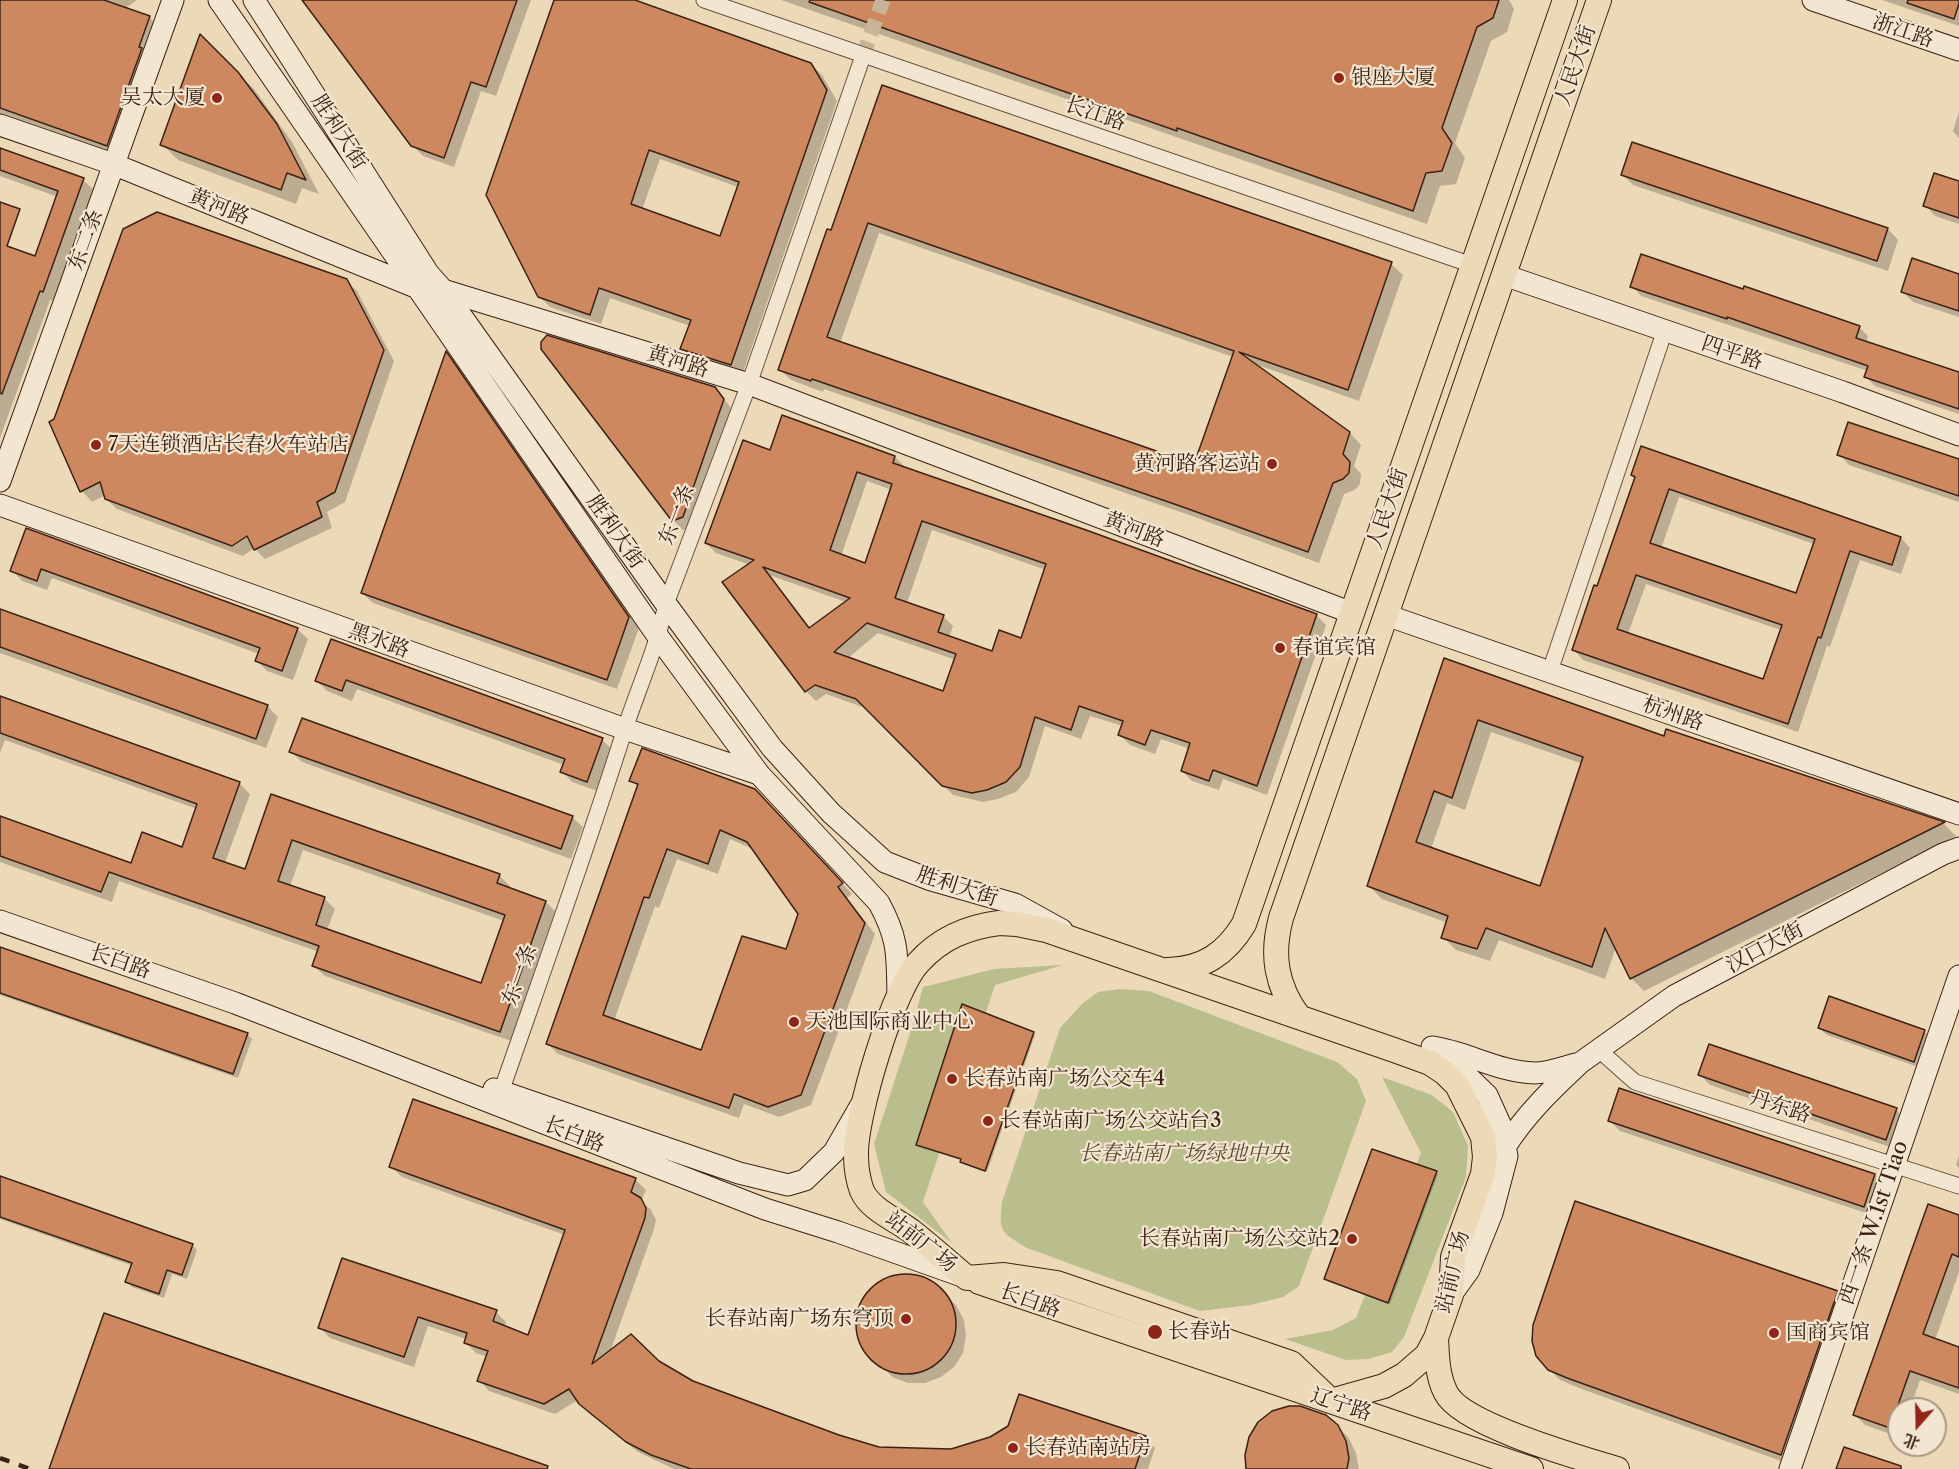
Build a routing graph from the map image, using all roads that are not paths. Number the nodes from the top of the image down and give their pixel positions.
1 (173, 0) edge
2 (219, 0) edge
3 (254, 0) edge
4 (704, 0) edge
5 (1564, 0) edge
6 (1599, 0) edge
7 (1813, 0) edge
8 (1959, 50) edge
9 (863, 56) junction
10 (0, 125) edge
11 (113, 164) junction
12 (1472, 266) junction
13 (1504, 275) junction
14 (418, 288) junction
15 (443, 290) junction
16 (1665, 330) junction
17 (749, 384) junction
18 (1959, 435) edge
19 (0, 481) edge
20 (0, 505) edge
21 (666, 604) junction
22 (1352, 613) junction
23 (1386, 615) junction
24 (658, 638) junction
25 (1550, 671) junction
26 (625, 729) junction
27 (759, 774) junction
28 (1959, 814) edge
29 (1959, 848) edge
30 (0, 908) edge
31 (0, 921) edge
32 (1083, 942) junction
33 (1163, 970) junction
34 (1959, 976) edge
35 (898, 996) junction
36 (1299, 1017) junction
37 (1339, 1031) junction
38 (1413, 1047) junction
39 (1599, 1050) junction
40 (1580, 1063) junction
41 (501, 1092) junction
42 (864, 1099) junction
43 (1505, 1147) junction
44 (1893, 1166) junction
45 (1959, 1186) edge
46 (967, 1278) junction
47 (1451, 1295) junction
48 (1436, 1338) junction
49 (1150, 1342) joint
50 (1331, 1401) junction
51 (1531, 1469) edge
52 (1617, 1469) edge
53 (1790, 1469) edge

1 - 11 main road, 东二条
2 - 14 main road, 胜利大街
3 - 15 main road, 胜利大街
4 - 9 street, 长江路
5 - 12 main road, 人民大街
6 - 13 main road, 人民大街
7 - 8 main road, 浙江路
9 - 12 street, 长江路
9 - 17 street, 东一条
10 - 11 main road, 黄河路
11 - 14 main road, 黄河路
11 - 19 main road, 东二条
12 - 22 main road, 人民大街
13 - 16 main road, 四平路
13 - 23 main road, 人民大街
14 - 15 main road, 黄河路
14 - 24 main road, 胜利大街
15 - 17 main road, 黄河路
15 - 21 main road, 胜利大街
16 - 18 main road, 四平路
16 - 25 street
17 - 21 street, 东一条
17 - 22 main road, 黄河路
20 - 26 main road, 黑水路
21 - 24 street, 东一条
21 - 32 main road, 胜利大街
22 - 33 main road, 人民大街
23 - 25 main road, 杭州路
23 - 36 main road, 人民大街
24 - 26 street, 东一条
24 - 27 main road, 胜利大街
25 - 28 main road, 杭州路
26 - 27 main road, 黑水路
26 - 41 street, 东一条
27 - 35 main road, 胜利大街
29 - 39 main road, 汉口大街
30 - 41 main road, 长白路
31 - 46 main road, 长白路
32 - 33 main road, 站前广场
32 - 35 main road, 站前广场
33 - 36 main road, 站前广场
34 - 44 main road, 西一条 W.1st Tiao
35 - 42 main road, 站前广场
36 - 37 main road, 站前广场
37 - 38 main road
37 - 47 main road, 站前广场
38 - 40 main road
38 - 43 main road
39 - 40 main road, 汉口大街
39 - 44 street, 丹东路
40 - 43 main road
41 - 42 main road, 长白路
42 - 46 main road, 站前广场
43 - 47 main road
44 - 45 street, 丹东路
44 - 53 main road, 西一条 W.1st Tiao
46 - 49 main road, 长白路
46 - 50 main road, 站前广场
47 - 48 main road, 站前广场
48 - 50 main road, 站前广场
48 - 52 main road
49 - 50 main road, 辽宁路
50 - 51 main road, 辽宁路

